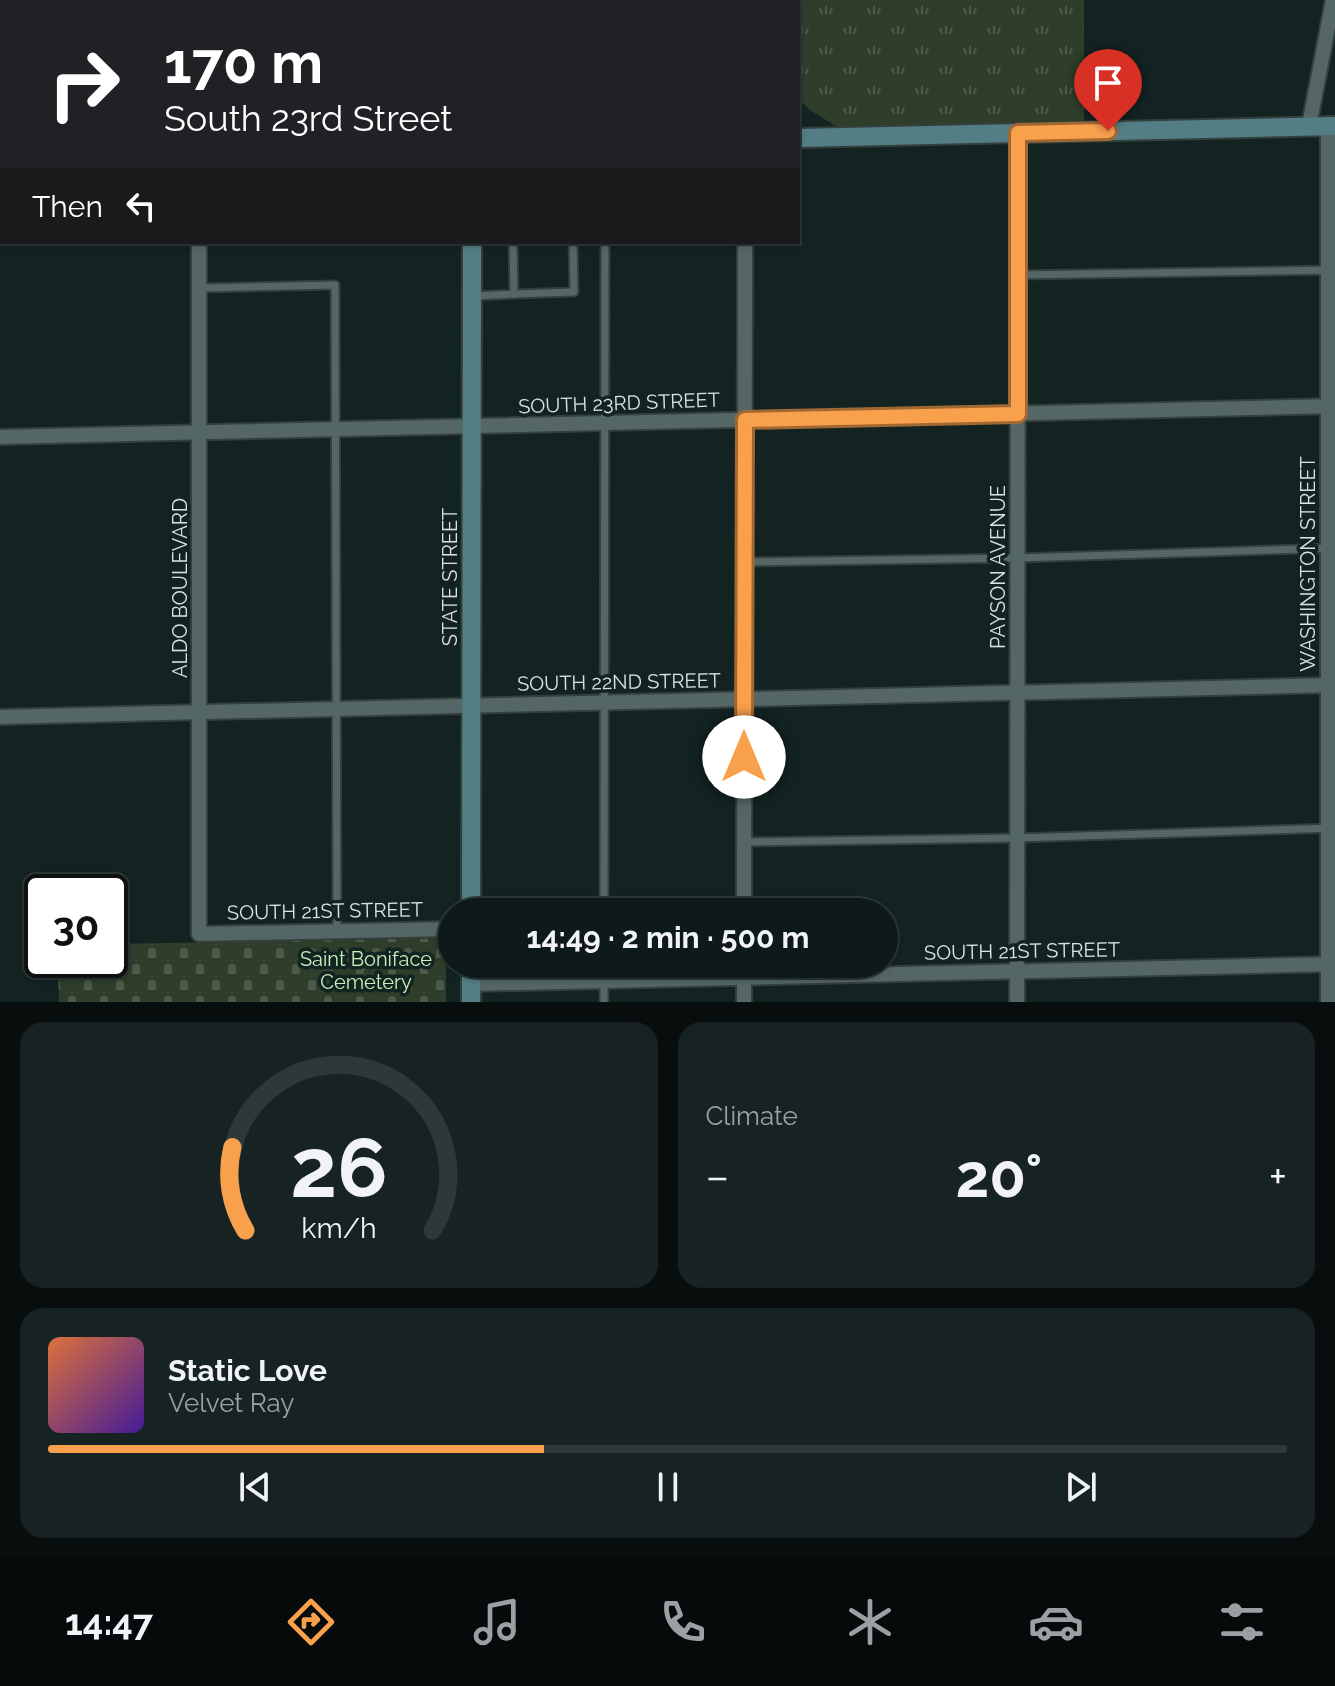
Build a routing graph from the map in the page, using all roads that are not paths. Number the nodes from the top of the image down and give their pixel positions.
1 (1333, 0) edge
2 (1309, 126) junction
3 (1332, 126) edge
4 (1018, 133) junction
5 (800, 138) edge
6 (199, 244) edge
7 (472, 244) edge
8 (513, 244) edge
9 (573, 244) edge
10 (605, 244) edge
11 (745, 244) edge
12 (1332, 270) edge
13 (1018, 275) junction
14 (200, 288) junction
15 (514, 294) junction
16 (472, 296) junction
17 (1332, 406) edge
18 (1018, 414) junction
19 (745, 420) junction
20 (604, 423) junction
21 (472, 427) junction
22 (335, 430) junction
23 (200, 432) junction
24 (0, 437) edge
25 (1332, 548) edge
26 (1018, 558) junction
27 (744, 562) junction
28 (1331, 685) edge
29 (1018, 694) junction
30 (744, 700) junction
31 (604, 703) junction
32 (471, 705) junction
33 (337, 709) junction
34 (200, 712) junction
35 (0, 717) edge
36 (1331, 828) edge
37 (1017, 838) junction
38 (744, 842) junction
39 (471, 898) edge
40 (604, 898) edge
41 (744, 898) edge
42 (438, 929) edge
43 (337, 931) junction
44 (199, 934) joint
45 (1331, 964) edge
46 (898, 971) edge
47 (1017, 971) junction
48 (646, 978) edge
49 (744, 978) edge
50 (604, 981) junction
51 (471, 993) edge
52 (604, 1002) edge
53 (744, 1002) edge
54 (1017, 1002) edge
55 (1328, 1002) edge

1 - 2 street
2 - 3 street
2 - 4 street
3 - 12 street, WASHINGTON STREET
4 - 5 street
4 - 13 street, PAYSON AVENUE
6 - 14 street, ALDO BOULEVARD
7 - 16 street, STATE STREET
8 - 15 lane
9 - 15 lane
10 - 20 lane
11 - 19 street
12 - 13 lane
12 - 17 street, WASHINGTON STREET
13 - 18 street, PAYSON AVENUE
14 - 22 lane
14 - 23 street, ALDO BOULEVARD
15 - 16 lane
16 - 21 street, STATE STREET
17 - 18 street, SOUTH 23RD STREET
17 - 25 street, WASHINGTON STREET
18 - 19 street, SOUTH 23RD STREET
18 - 26 street, PAYSON AVENUE
19 - 20 street, SOUTH 23RD STREET
19 - 27 street
20 - 21 street, SOUTH 23RD STREET
20 - 31 lane
21 - 22 street, SOUTH 23RD STREET
21 - 32 street, STATE STREET
22 - 23 street, SOUTH 23RD STREET
22 - 33 lane
23 - 24 street, SOUTH 23RD STREET
23 - 34 street, ALDO BOULEVARD
25 - 26 lane
25 - 28 street, WASHINGTON STREET
26 - 27 lane
26 - 29 street, PAYSON AVENUE
27 - 30 street
28 - 29 street, SOUTH 22ND STREET
28 - 36 street, WASHINGTON STREET
29 - 30 street, SOUTH 22ND STREET
29 - 37 street, PAYSON AVENUE
30 - 31 street, SOUTH 22ND STREET
30 - 38 street
31 - 32 street, SOUTH 22ND STREET
31 - 40 lane
32 - 33 street, SOUTH 22ND STREET
32 - 39 street, STATE STREET
33 - 34 street, SOUTH 22ND STREET
33 - 43 lane
34 - 35 street, SOUTH 22ND STREET
34 - 44 street, ALDO BOULEVARD
36 - 37 lane
36 - 45 street, WASHINGTON STREET
37 - 38 lane
37 - 47 street, PAYSON AVENUE
38 - 41 street
42 - 43 street, SOUTH 21ST STREET
43 - 44 street, SOUTH 21ST STREET
45 - 47 street, SOUTH 21ST STREET
45 - 55 street, WASHINGTON STREET
46 - 47 street, SOUTH 21ST STREET
47 - 54 street, PAYSON AVENUE
48 - 50 street, SOUTH 21ST STREET
49 - 53 street
50 - 51 street, SOUTH 21ST STREET
50 - 52 lane

